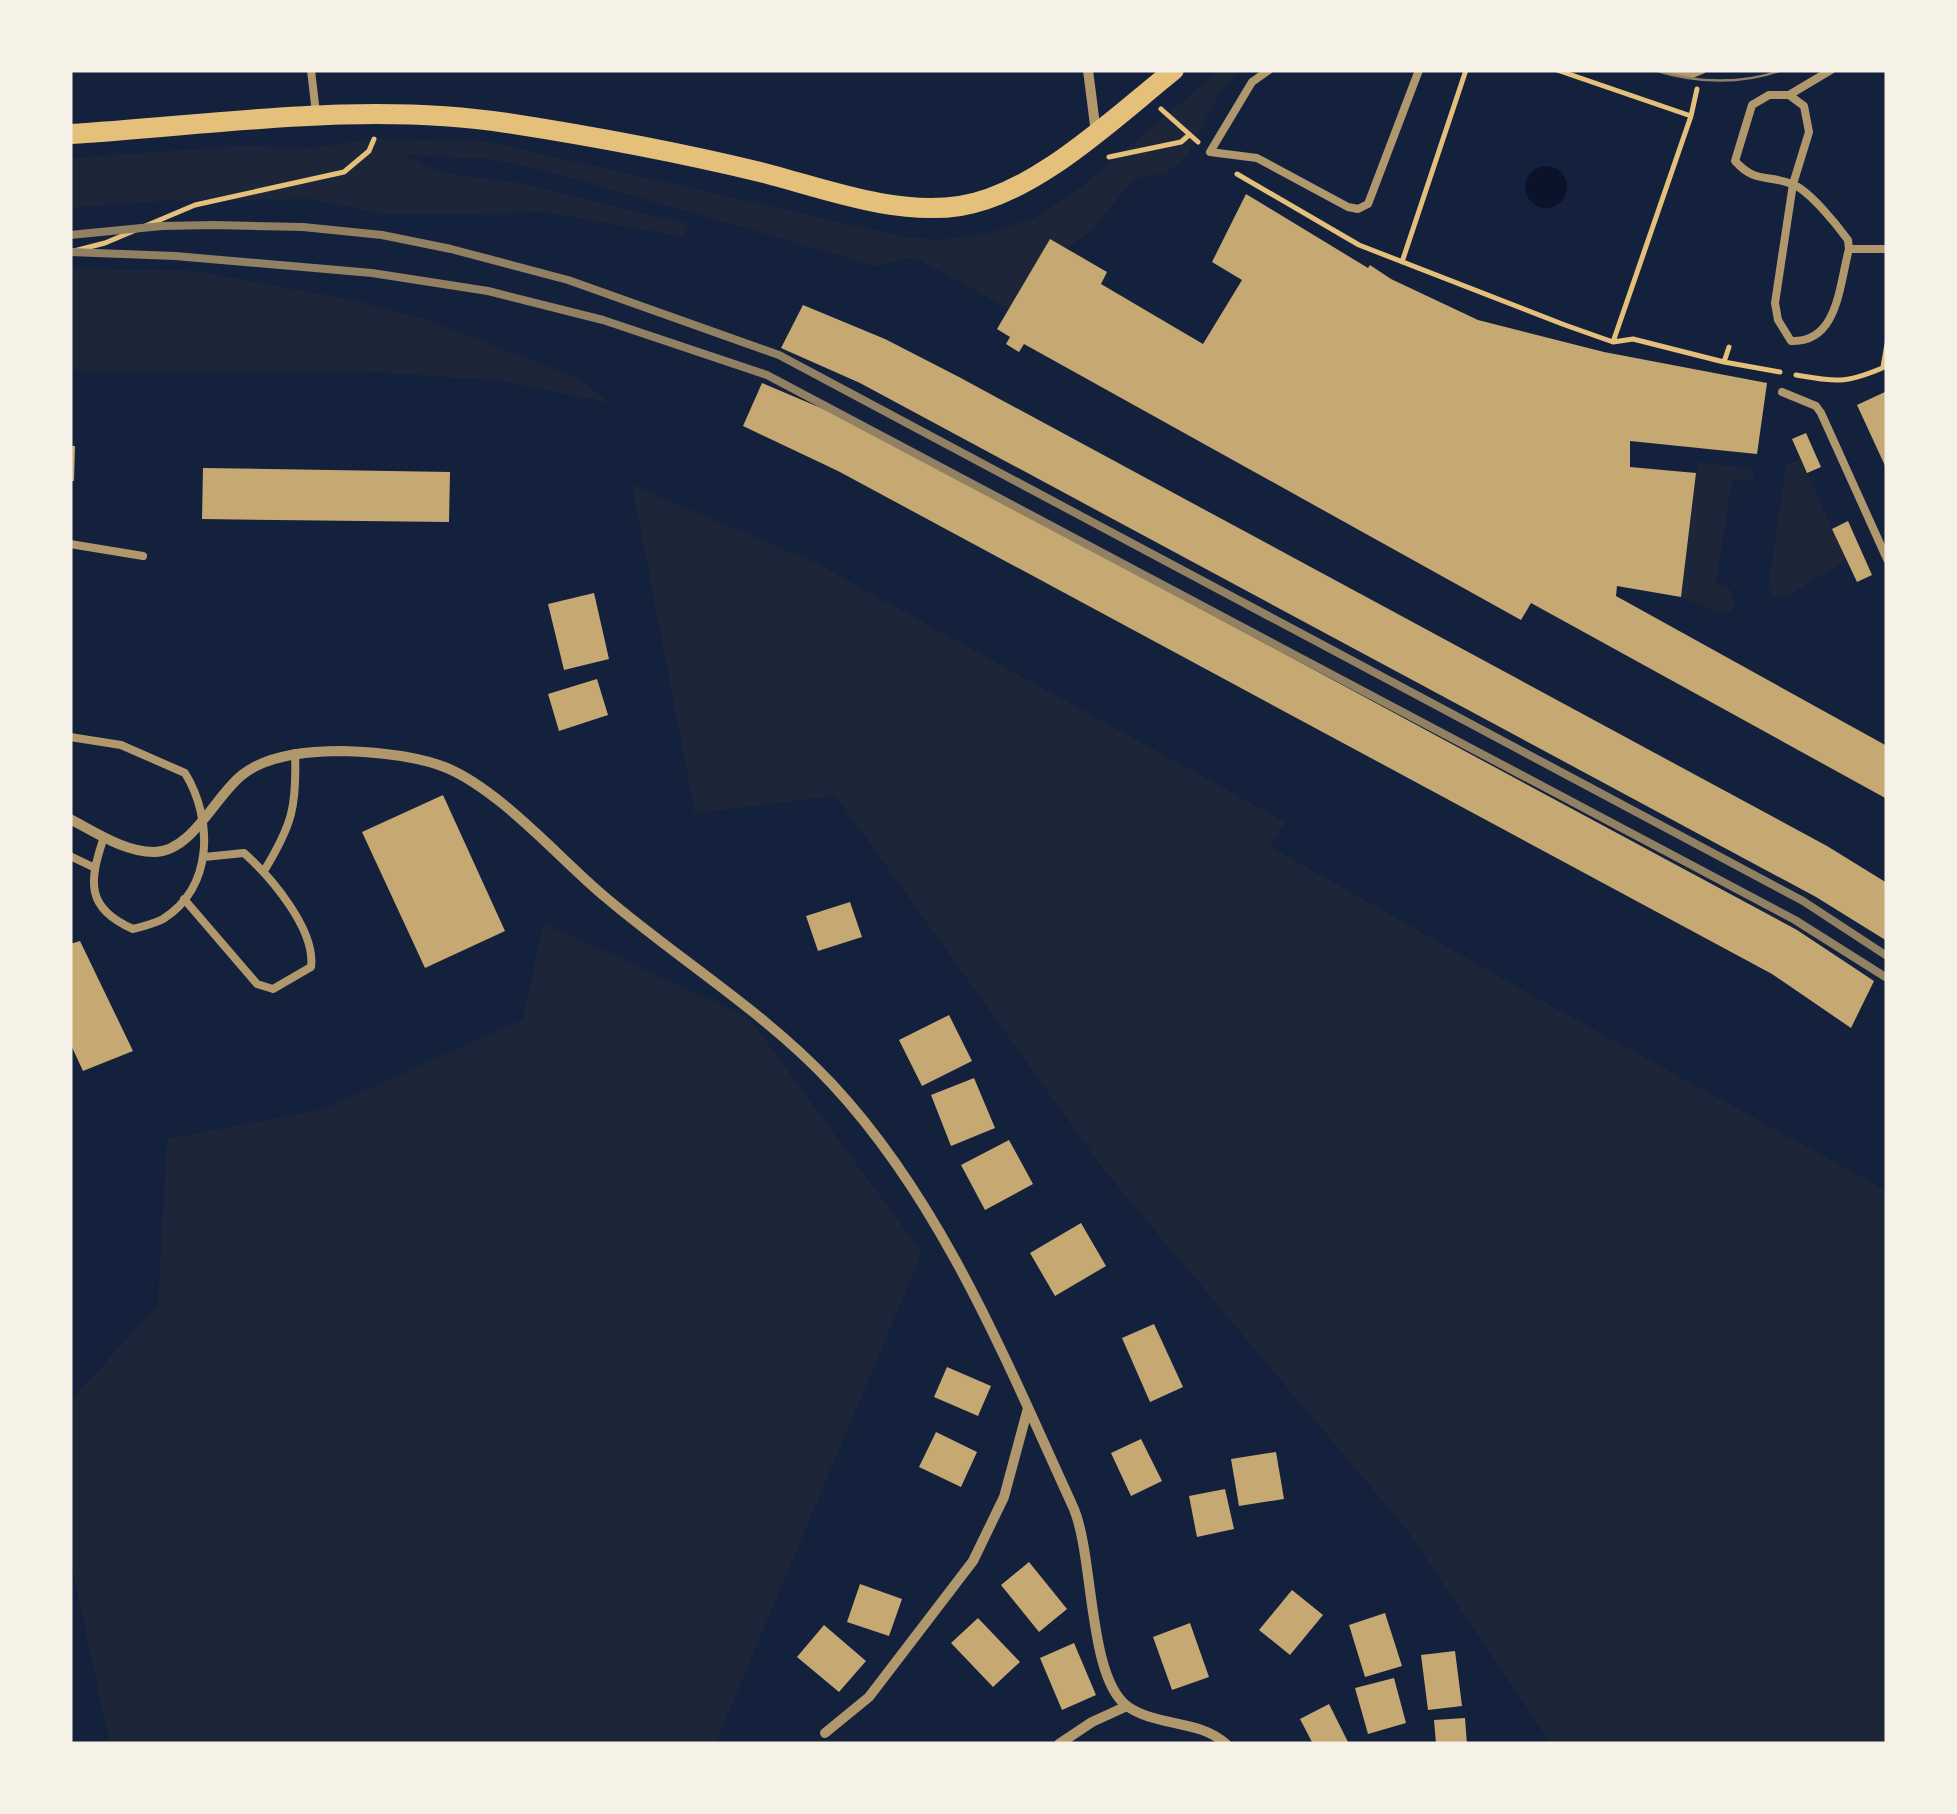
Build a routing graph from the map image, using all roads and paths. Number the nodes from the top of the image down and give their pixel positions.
1 (310, 70) edge
2 (1088, 70) edge
3 (1174, 70) edge
4 (1269, 70) edge
5 (1418, 70) edge
6 (1466, 70) edge
7 (1557, 70) edge
8 (1669, 70) edge
9 (1702, 70) edge
10 (1830, 70) edge
11 (1788, 94) junction
12 (1695, 102) dead end
13 (1156, 104) dead end
14 (384, 114) junction
15 (1691, 116) junction
16 (317, 117) junction
17 (1182, 127) dead end
18 (70, 134) edge
19 (1190, 135) dead end
20 (1089, 138) junction
21 (1242, 178) dead end
22 (1793, 184) junction
23 (1849, 249) junction
24 (1887, 249) edge
25 (70, 252) edge
26 (1402, 262) junction
27 (1613, 342) junction
28 (1887, 344) edge
29 (1729, 347) dead end
30 (1724, 362) junction
31 (1885, 366) edge
32 (1782, 392) dead end
33 (70, 544) edge
34 (143, 556) dead end
35 (1887, 559) edge
36 (70, 737) edge
37 (294, 753) junction
38 (70, 819) edge
39 (206, 820) junction
40 (104, 837) junction
41 (70, 856) edge
42 (204, 857) junction
43 (94, 867) junction
44 (264, 871) junction
45 (184, 899) junction
46 (1028, 1408) junction
47 (1127, 1706) junction
48 (824, 1733) dead end
49 (1059, 1744) edge
50 (1226, 1744) edge

1 - 16 lane
2 - 20 street
3 - 20 main road
4 - 5 lane
6 - 26 path
7 - 15 path
8 - 9 lane
10 - 11 lane
11 - 22 lane
11 - 22 lane
12 - 15 path
13 - 17 path
14 - 16 main road
14 - 20 main road
14 - 25 path
15 - 27 path
16 - 18 main road
19 - 20 path
21 - 26 path
22 - 23 lane
22 - 23 lane
23 - 24 lane
26 - 27 path
27 - 30 path
28 - 31 path
29 - 30 path
30 - 31 path
32 - 35 lane
33 - 34 lane
36 - 39 lane
37 - 39 street
37 - 44 lane
37 - 46 street
38 - 40 street
39 - 40 street
39 - 42 lane
40 - 43 lane
41 - 43 lane
42 - 44 lane
42 - 45 lane
43 - 45 lane
44 - 45 lane
46 - 47 street
46 - 48 street
47 - 49 street
47 - 50 street

